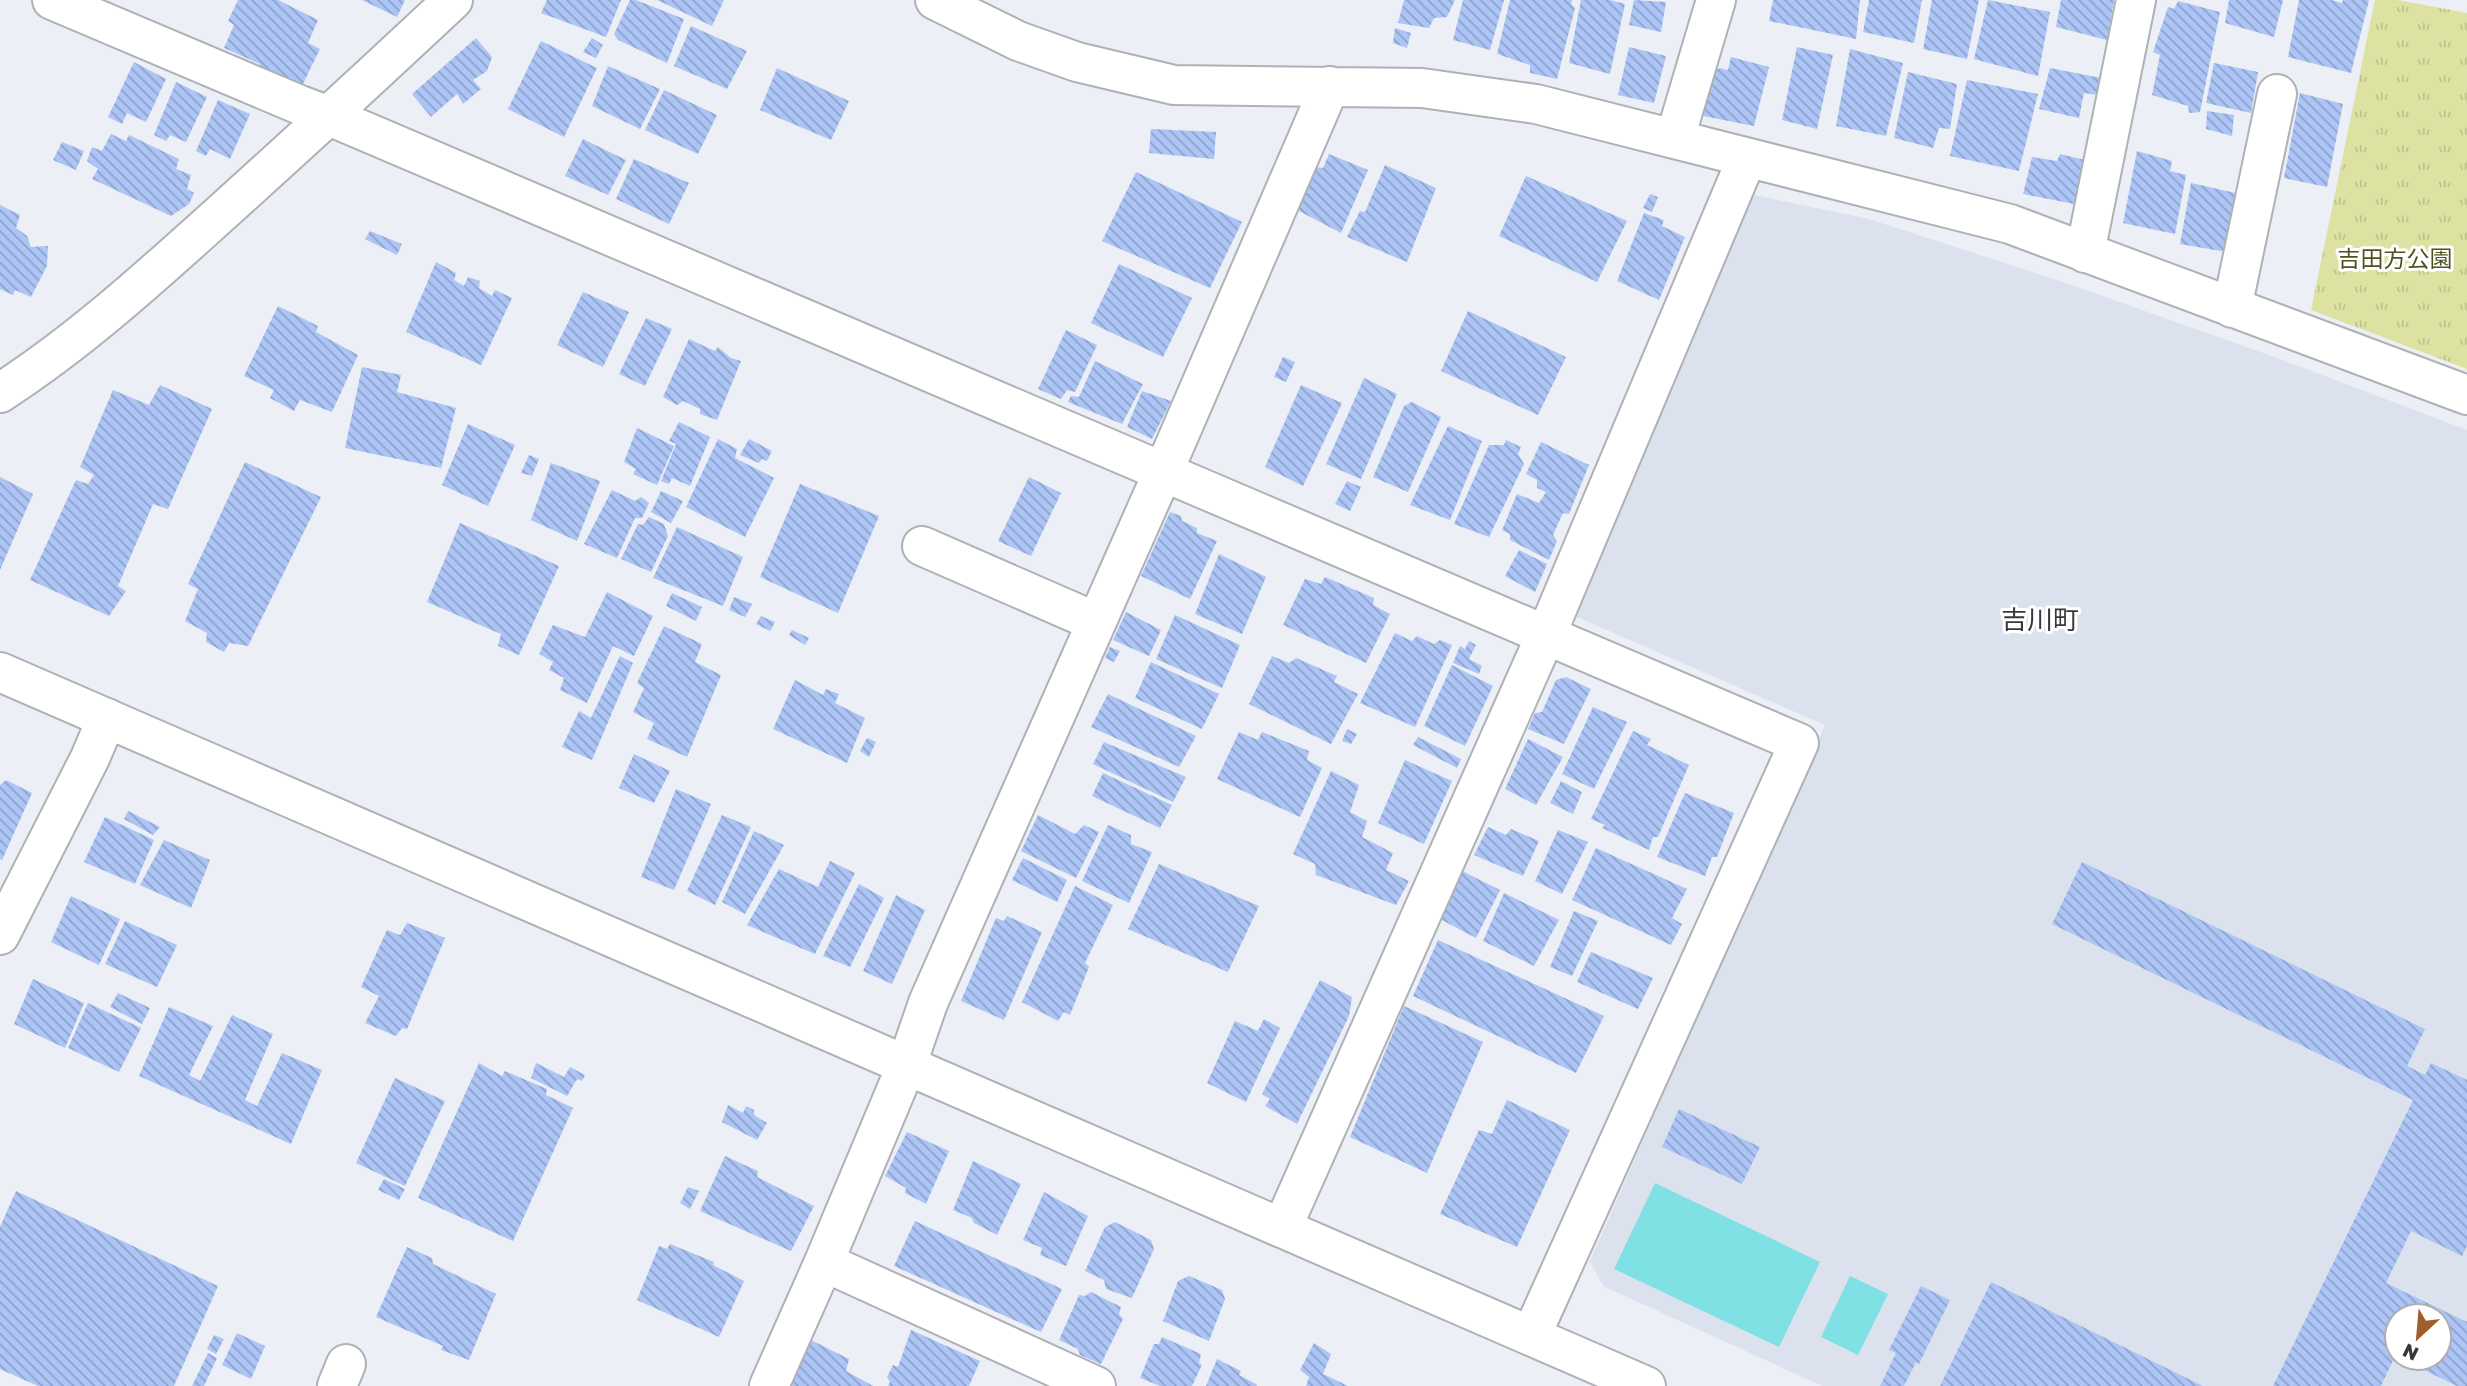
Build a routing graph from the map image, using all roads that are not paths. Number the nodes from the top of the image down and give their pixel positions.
1 (52, 0) edge
2 (453, 0) edge
3 (935, 0) edge
4 (1716, 0) edge
5 (2136, 0) edge
6 (1330, 86) junction
7 (2277, 94) dead end
8 (329, 116) junction
9 (1675, 138) junction
10 (1747, 158) junction
11 (2085, 253) junction
12 (2232, 308) junction
13 (0, 393) edge
14 (2467, 395) edge
15 (1163, 471) junction
16 (922, 546) dead end
17 (1096, 622) junction
18 (1546, 635) junction
19 (0, 672) edge
20 (107, 718) junction
21 (3, 920) edge
22 (907, 1064) junction
23 (1282, 1228) junction
24 (824, 1262) junction
25 (1531, 1336) junction
26 (769, 1386) edge
27 (1096, 1386) edge
28 (1646, 1386) edge

1 - 8 street
2 - 8 street
3 - 6 street
4 - 9 street
5 - 11 street
6 - 9 street
6 - 15 street
7 - 12 street
8 - 13 street
8 - 15 street
9 - 10 street
10 - 11 street
10 - 18 street
11 - 12 street
12 - 14 street
15 - 17 street
15 - 18 street
16 - 17 street
17 - 22 street
18 - 23 street
18 - 25 street
19 - 20 street
20 - 21 street
20 - 22 street
22 - 23 street
22 - 24 street
23 - 25 street
24 - 26 street
24 - 27 street
25 - 28 street

